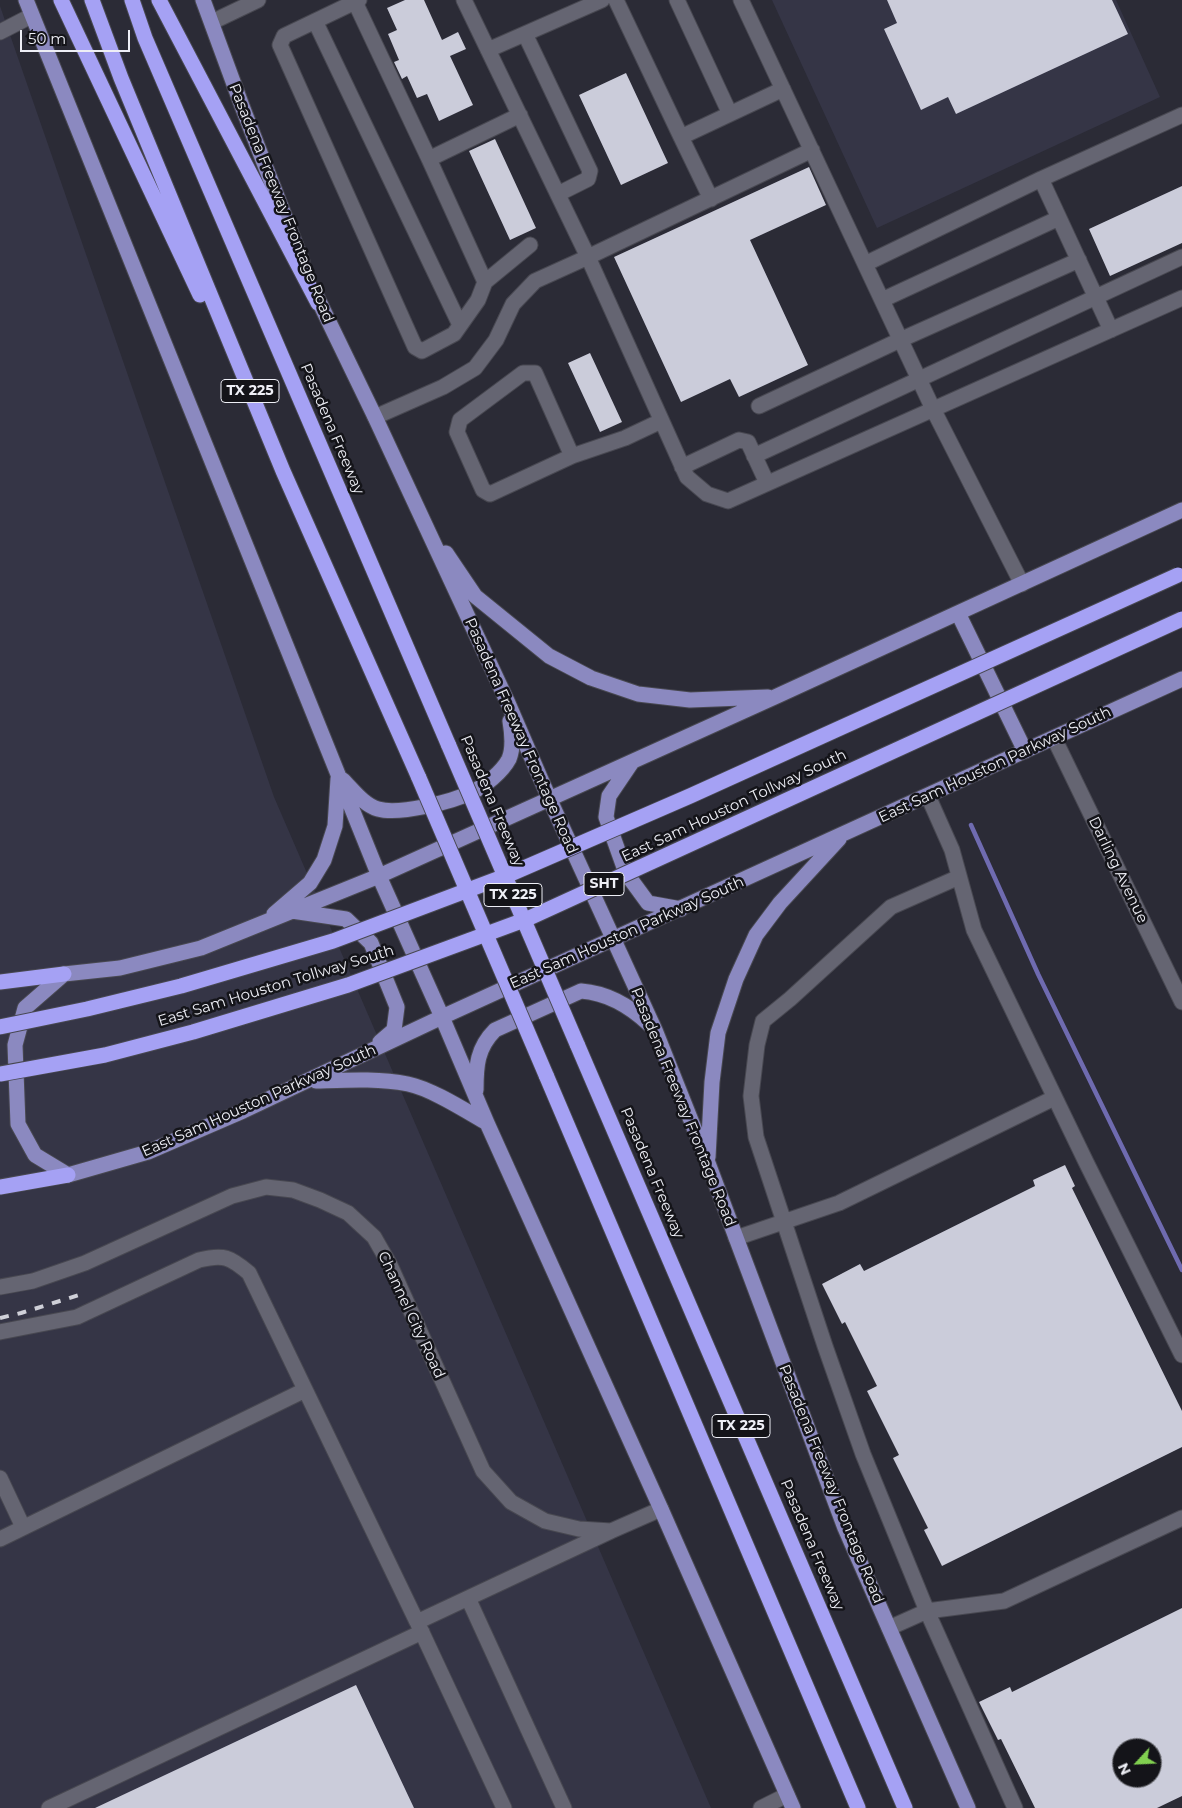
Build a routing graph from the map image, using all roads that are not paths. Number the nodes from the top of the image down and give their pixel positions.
1 (26, 0) edge
2 (61, 0) edge
3 (92, 0) edge
4 (132, 0) edge
5 (159, 0) edge
6 (203, 0) edge
7 (258, 0) edge
8 (464, 0) edge
9 (602, 0) edge
10 (616, 0) edge
11 (677, 0) edge
12 (741, 0) edge
13 (357, 1) edge
14 (31, 16) junction
15 (316, 21) junction
16 (212, 22) junction
17 (0, 32) edge
18 (525, 34) junction
19 (488, 50) junction
20 (783, 89) junction
21 (730, 114) junction
22 (520, 115) junction
23 (1182, 115) edge
24 (681, 137) junction
25 (812, 150) junction
26 (429, 159) junction
27 (1041, 179) junction
28 (558, 194) junction
29 (711, 199) junction
30 (1059, 218) junction
31 (530, 245) dead end
32 (588, 257) junction
33 (1182, 257) edge
34 (1079, 260) junction
35 (865, 264) junction
36 (485, 282) junction
37 (1096, 297) junction
38 (1182, 298) edge
39 (882, 300) junction
40 (318, 303) junction
41 (460, 325) junction
42 (1111, 330) junction
43 (900, 340) junction
44 (919, 380) junction
45 (759, 406) dead end
46 (933, 409) junction
47 (375, 416) junction
48 (661, 421) junction
49 (572, 456) junction
50 (754, 456) junction
51 (682, 467) junction
52 (284, 471) junction
53 (767, 483) junction
54 (1182, 510) edge
55 (422, 519) junction
56 (1180, 574) edge
57 (1022, 584) junction
58 (958, 613) junction
59 (1182, 619) edge
60 (1182, 679) edge
61 (777, 696) junction
62 (508, 703) junction
63 (1054, 738) junction
64 (1025, 751) junction
65 (632, 762) junction
66 (338, 775) junction
67 (928, 796) junction
68 (549, 798) junction
69 (844, 834) junction
70 (379, 876) junction
71 (959, 877) junction
72 (681, 909) junction
73 (292, 911) junction
74 (264, 923) junction
75 (613, 940) junction
76 (64, 974) junction
77 (0, 982) edge
78 (1182, 1002) edge
79 (442, 1017) junction
80 (0, 1026) edge
81 (655, 1030) junction
82 (365, 1054) junction
83 (0, 1074) edge
84 (309, 1081) junction
85 (476, 1095) junction
86 (1054, 1098) junction
87 (487, 1123) junction
88 (708, 1164) junction
89 (68, 1174) junction
90 (0, 1187) edge
91 (785, 1222) junction
92 (736, 1238) junction
93 (0, 1287) edge
94 (0, 1332) edge
95 (1182, 1356) edge
96 (305, 1390) junction
97 (0, 1478) edge
98 (662, 1509) junction
99 (1182, 1518) edge
100 (23, 1528) junction
101 (611, 1531) junction
102 (0, 1539) edge
103 (468, 1598) junction
104 (927, 1611) junction
105 (419, 1627) junction
106 (889, 1628) junction
107 (790, 1802) edge
108 (49, 1808) edge
109 (504, 1808) edge
110 (564, 1808) edge
111 (761, 1808) edge
112 (858, 1808) edge
113 (905, 1808) edge
114 (968, 1808) edge
115 (1015, 1808) edge

1 - 14 main road
2 - 52 highway
3 - 52 highway, TX 225
4 - 113 highway, Pasadena Freeway / TX 225, bridge
5 - 40 highway
6 - 16 main road, Pasadena Freeway Frontage Road
7 - 16 street
8 - 19 street
9 - 18 street
10 - 24 street
11 - 21 street
12 - 20 street
13 - 15 street
13 - 26 street
14 - 17 street
14 - 66 main road
15 - 41 street
15 - 41 street
16 - 40 main road, Pasadena Freeway Frontage Road
18 - 19 street
18 - 28 street
19 - 22 street
20 - 21 street
20 - 25 street
21 - 24 street
22 - 26 street
22 - 28 street
23 - 27 street
24 - 29 street
25 - 29 street
25 - 35 street
26 - 36 street
27 - 30 street
27 - 35 street
28 - 32 street
29 - 32 street
30 - 34 street
30 - 39 street
31 - 36 street
32 - 47 street
32 - 48 street
33 - 37 street
34 - 37 street
34 - 43 street
35 - 39 street
36 - 41 street
37 - 42 street
37 - 44 street
38 - 42 street
39 - 43 street
40 - 47 main road, Pasadena Freeway Frontage Road
42 - 46 street
43 - 44 street
43 - 45 street
44 - 46 street
44 - 50 street
46 - 53 street
46 - 57 street
47 - 55 main road, Pasadena Freeway Frontage Road
48 - 49 street
48 - 51 street
49 - 49 street
50 - 51 street
50 - 53 street
51 - 53 street
52 - 112 highway, TX 225, bridge
54 - 57 main road
55 - 61 main road
55 - 62 main road, Pasadena Freeway Frontage Road
56 - 80 highway, East Sam Houston Tollway South, bridge
57 - 58 main road
58 - 61 main road
58 - 64 main road
59 - 83 highway, East Sam Houston Tollway South / SHT, bridge
60 - 63 main road, East Sam Houston Parkway South
61 - 65 main road
62 - 66 main road
62 - 68 main road, Pasadena Freeway Frontage Road
63 - 64 main road, East Sam Houston Parkway South
63 - 78 street, Darling Avenue
64 - 67 main road, East Sam Houston Parkway South
65 - 68 main road
65 - 72 main road
66 - 70 main road
66 - 74 main road
67 - 69 main road, East Sam Houston Parkway South
67 - 71 street
68 - 70 main road
68 - 75 main road, Pasadena Freeway Frontage Road
69 - 72 main road, East Sam Houston Parkway South
69 - 88 main road
70 - 73 main road
70 - 79 main road
71 - 86 street
71 - 91 street
72 - 75 main road, East Sam Houston Parkway South
73 - 74 main road
73 - 82 main road
74 - 76 main road
75 - 79 main road, East Sam Houston Parkway South
75 - 81 main road, Pasadena Freeway Frontage Road
76 - 77 highway
76 - 89 main road
79 - 82 main road, East Sam Houston Parkway South
79 - 85 main road
81 - 85 main road
81 - 88 main road, Pasadena Freeway Frontage Road
82 - 84 main road, East Sam Houston Parkway South
84 - 87 main road
84 - 89 main road, East Sam Houston Parkway South
85 - 87 main road
86 - 91 street
86 - 95 street
87 - 98 main road
88 - 92 main road, Pasadena Freeway Frontage Road
89 - 90 highway
91 - 92 street
91 - 104 street
92 - 106 main road, Pasadena Freeway Frontage Road
93 - 101 street, Channel City Road
94 - 96 street
96 - 100 street
96 - 105 street
97 - 100 street
98 - 101 street, Channel City Road
98 - 107 main road
99 - 104 street
100 - 102 street
101 - 103 street
103 - 105 street
103 - 110 street
104 - 106 street
104 - 115 street
105 - 108 street
105 - 109 street
106 - 114 main road, Pasadena Freeway Frontage Road
107 - 111 street

